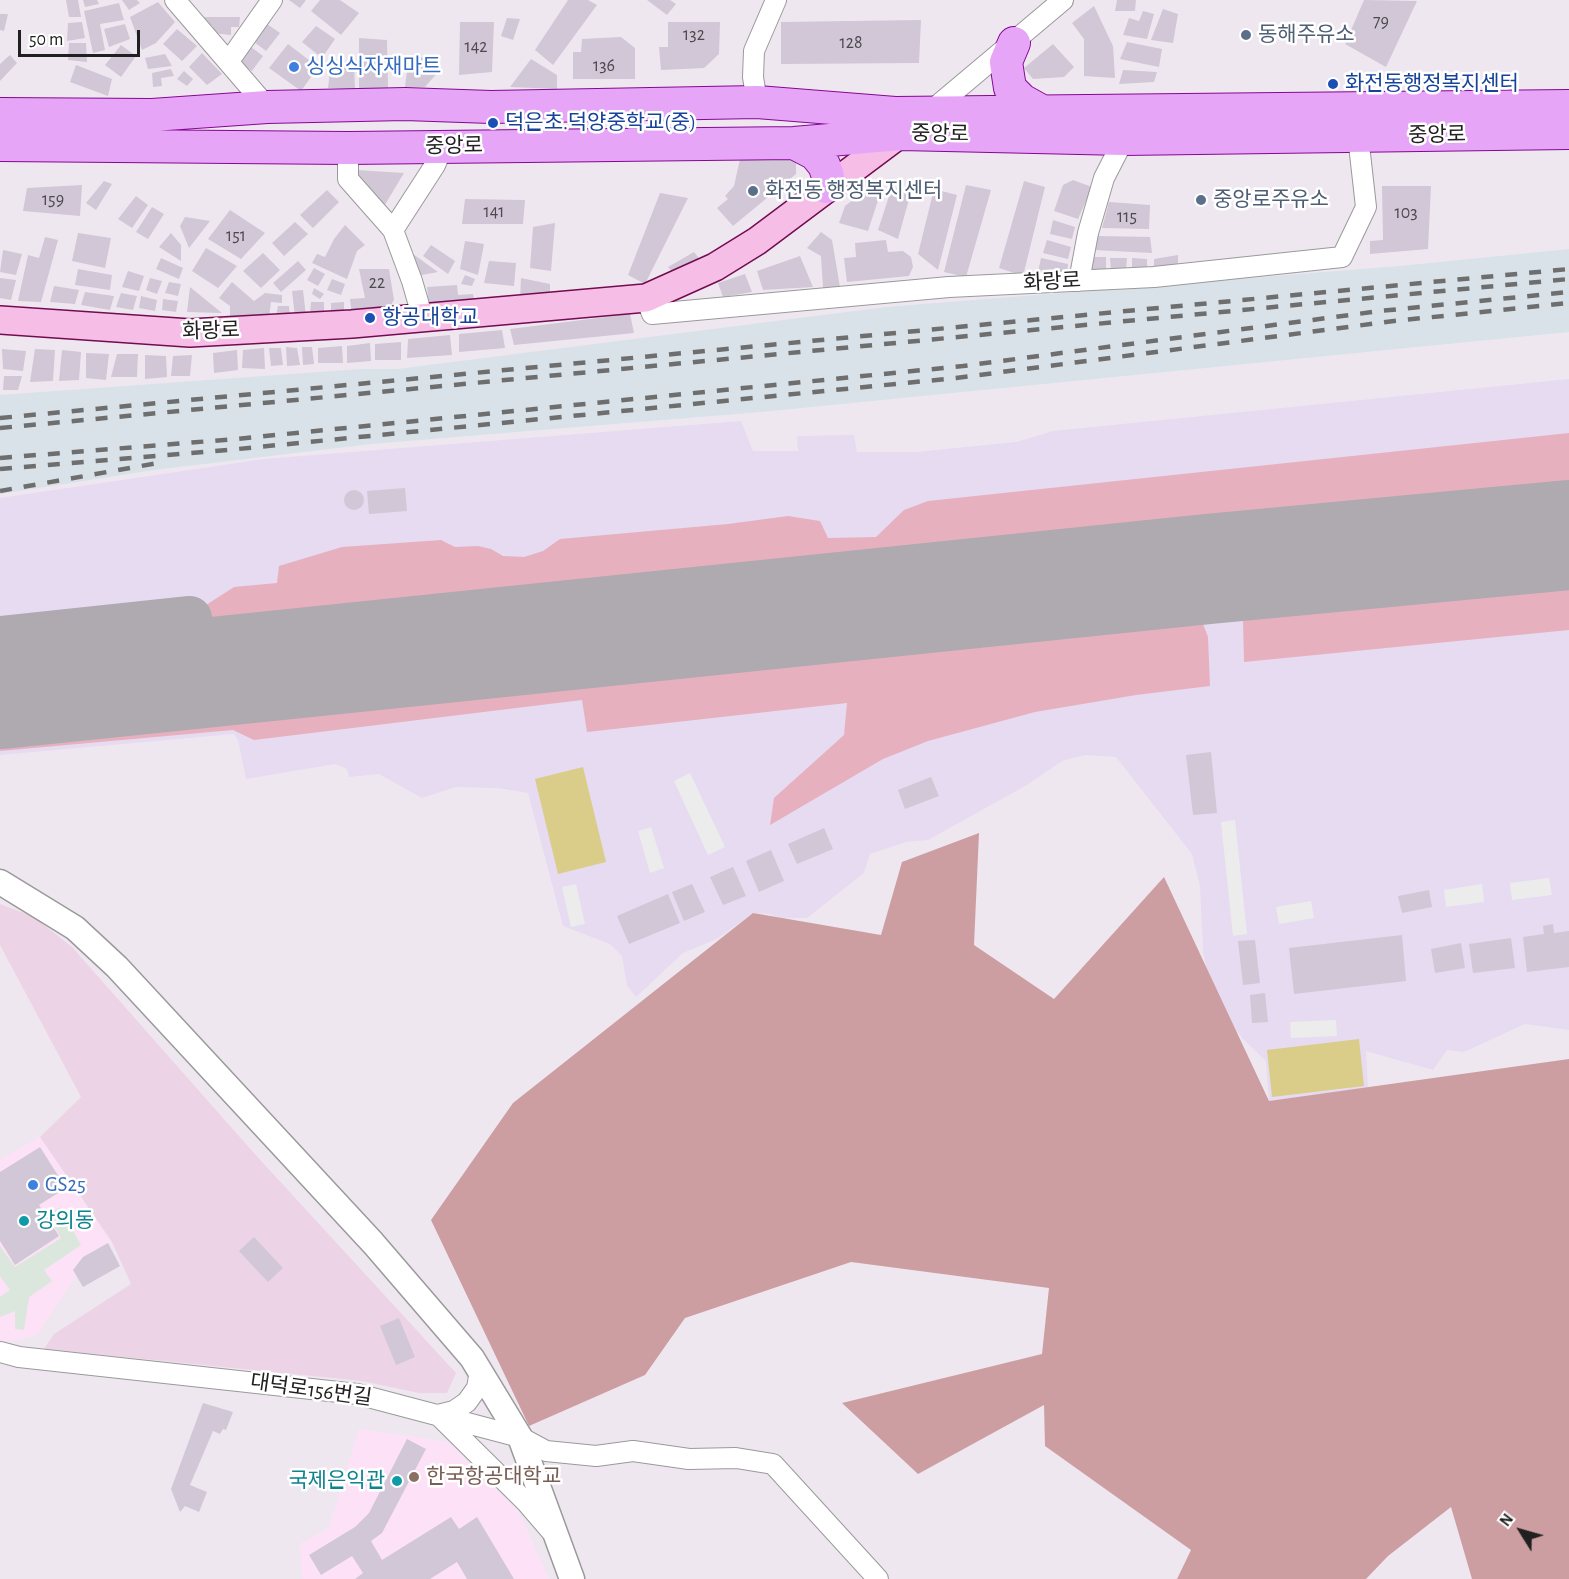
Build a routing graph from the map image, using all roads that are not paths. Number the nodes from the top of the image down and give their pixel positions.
1 (175, 0) edge
2 (272, 0) edge
3 (776, 0) edge
4 (1063, 0) edge
5 (1014, 44) junction
6 (229, 61) junction
7 (757, 102) junction
8 (1569, 106) edge
9 (267, 107) junction
10 (1040, 110) junction
11 (931, 111) junction
12 (0, 114) edge
13 (1569, 133) edge
14 (901, 134) junction
15 (1358, 136) junction
16 (1124, 139) junction
17 (794, 143) junction
18 (0, 146) edge
19 (443, 147) junction
20 (348, 148) junction
21 (826, 188) junction
22 (393, 230) junction
23 (1079, 281) junction
24 (646, 298) junction
25 (423, 319) junction
26 (0, 320) edge
27 (0, 882) edge
28 (9, 1354) edge
29 (0, 1364) edge
30 (480, 1371) junction
31 (438, 1415) junction
32 (520, 1437) junction
33 (561, 1543) junction
34 (572, 1579) edge
35 (878, 1579) edge

1 - 6 street
2 - 6 street
3 - 7 street
4 - 5 street, 중앙로
5 - 10 main road
5 - 11 street, 중앙로
6 - 9 street
7 - 9 main road, 중앙로
7 - 11 main road, 중앙로
8 - 10 main road, 중앙로
9 - 12 main road, 중앙로
10 - 11 main road, 중앙로
11 - 14 main road, 화랑로
13 - 15 main road, 중앙로
14 - 16 main road, 중앙로
14 - 17 main road, 중앙로
14 - 21 main road, 화랑로
15 - 16 main road, 중앙로
15 - 23 street, 화랑로
16 - 23 street
17 - 19 main road, 중앙로
17 - 21 main road
18 - 20 main road, 중앙로
19 - 20 main road, 중앙로
19 - 22 street
20 - 22 street
21 - 24 main road, 화랑로
22 - 25 street
23 - 24 street, 화랑로
24 - 25 main road, 화랑로
25 - 26 main road, 화랑로
27 - 30 street
28 - 29 street
28 - 31 street, 대덕로156번길
30 - 31 street
30 - 32 street
31 - 32 street, 대덕로156번길
31 - 33 street
32 - 33 street
32 - 35 street, 대덕로156번길
33 - 34 street

